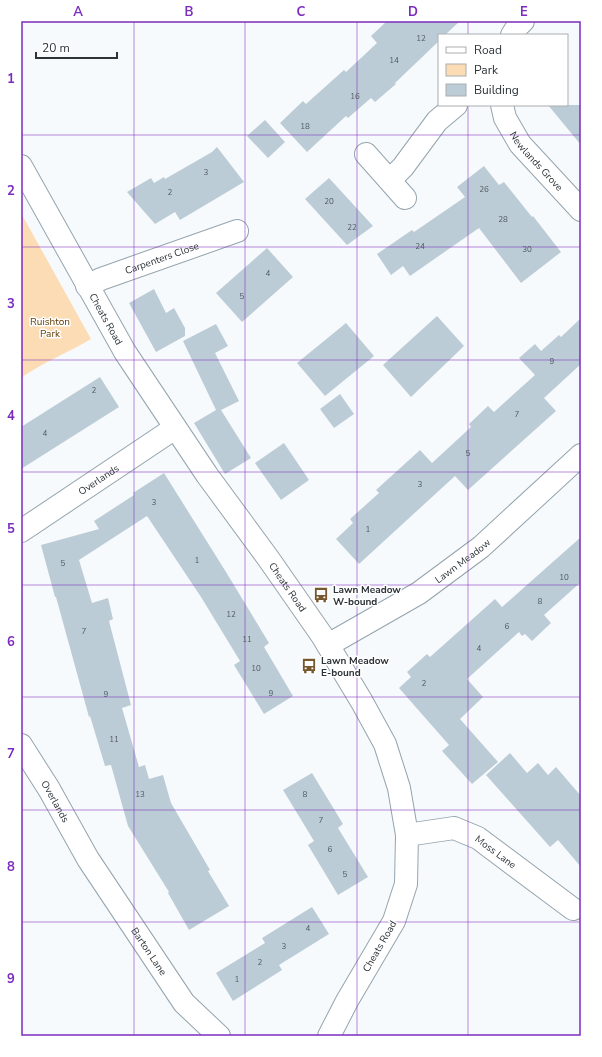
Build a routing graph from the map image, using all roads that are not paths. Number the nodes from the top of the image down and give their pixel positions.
1 (523, 21) edge
2 (513, 34) edge
3 (455, 106) edge
4 (502, 106) edge
5 (366, 154) dead end
6 (21, 166) edge
7 (390, 180) junction
8 (405, 198) dead end
9 (581, 210) edge
10 (237, 232) dead end
11 (87, 286) junction
12 (175, 428) junction
13 (581, 455) edge
14 (21, 531) edge
15 (328, 645) junction
16 (21, 745) edge
17 (407, 835) junction
18 (88, 859) joint
19 (573, 909) dead end
20 (219, 1036) edge
21 (329, 1036) edge

1 - 2 street
3 - 7 street
4 - 9 street, Newlands Grove
5 - 7 street
6 - 11 street, Cheats Road
7 - 8 street
10 - 11 street, Carpenters Close
11 - 12 street, Cheats Road
12 - 14 street, Overlands
12 - 15 street, Cheats Road
13 - 15 street, Lawn Meadow
15 - 17 street, Cheats Road
16 - 18 street, Overlands
17 - 19 street, Moss Lane
17 - 21 street, Cheats Road
18 - 20 street, Barton Lane

